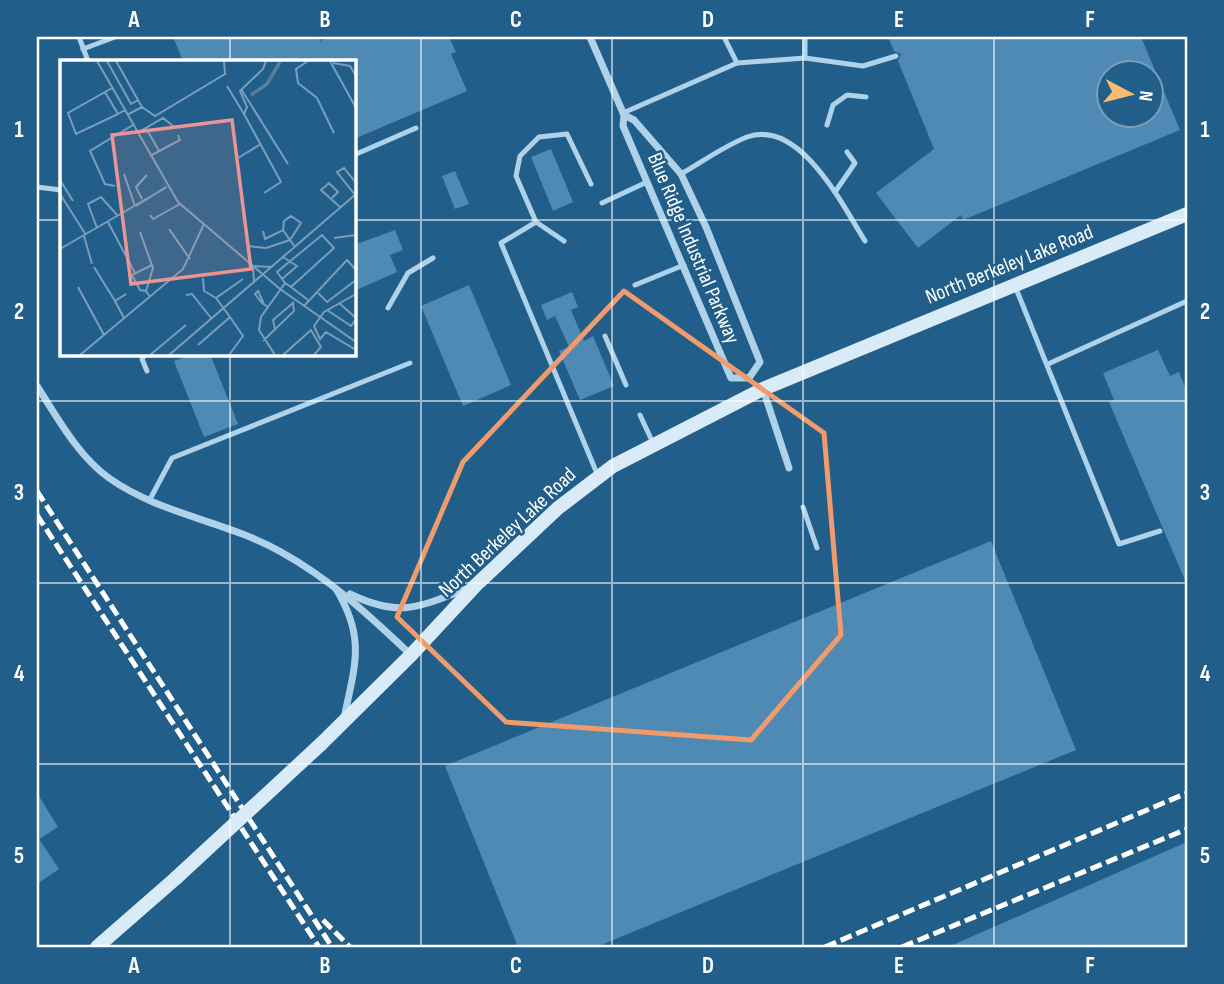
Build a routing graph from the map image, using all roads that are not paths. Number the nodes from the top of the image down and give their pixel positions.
1 (79, 37) edge
2 (115, 37) edge
3 (590, 37) edge
4 (724, 37) edge
5 (805, 37) edge
6 (83, 49) junction
7 (896, 56) dead end
8 (805, 58) junction
9 (88, 60) edge
10 (737, 63) junction
11 (866, 97) dead end
12 (624, 114) junction
13 (827, 125) dead end
14 (416, 128) dead end
15 (847, 152) dead end
16 (355, 155) edge
17 (681, 174) junction
18 (647, 182) junction
19 (591, 184) dead end
20 (37, 187) edge
21 (60, 190) edge
22 (835, 192) junction
23 (601, 203) dead end
24 (1187, 214) edge
25 (536, 222) junction
26 (564, 241) dead end
27 (864, 241) dead end
28 (433, 258) dead end
29 (684, 265) junction
30 (635, 285) dead end
31 (1014, 285) junction
32 (1187, 302) edge
33 (388, 307) dead end
34 (605, 336) dead end
35 (145, 355) edge
36 (410, 363) dead end
37 (1048, 364) junction
38 (147, 371) dead end
39 (748, 378) junction
40 (626, 385) dead end
41 (37, 386) edge
42 (759, 391) junction
43 (640, 415) dead end
44 (653, 443) junction
45 (789, 468) dead end
46 (598, 477) junction
47 (148, 501) junction
48 (803, 507) dead end
49 (1160, 531) dead end
50 (817, 548) dead end
51 (475, 585) junction
52 (333, 586) junction
53 (411, 655) junction
54 (343, 723) junction
55 (97, 947) edge

1 - 6 lane
2 - 6 lane
3 - 12 street, Blue Ridge Industrial Parkway
4 - 10 lane
5 - 8 lane
6 - 9 lane
7 - 8 lane
8 - 10 lane
10 - 12 lane
11 - 13 lane
12 - 17 street, Blue Ridge Industrial Parkway
12 - 18 street, Blue Ridge Industrial Parkway
14 - 16 lane
15 - 22 lane
17 - 22 lane
17 - 39 street, Blue Ridge Industrial Parkway
18 - 23 lane
18 - 29 street, Blue Ridge Industrial Parkway
19 - 25 lane
20 - 21 lane
22 - 27 lane
24 - 31 street, North Berkeley Lake Road
25 - 26 lane
25 - 46 lane
28 - 33 lane
29 - 30 lane
29 - 39 street, Blue Ridge Industrial Parkway
31 - 37 lane
31 - 42 street, North Berkeley Lake Road
32 - 37 lane
34 - 40 lane
35 - 38 lane
36 - 47 lane
37 - 49 lane
39 - 42 street
41 - 47 street
42 - 44 street, North Berkeley Lake Road
42 - 45 street
43 - 44 lane
44 - 46 street, North Berkeley Lake Road
46 - 51 street, North Berkeley Lake Road
47 - 52 street
48 - 50 lane
51 - 52 street
51 - 53 street, North Berkeley Lake Road
52 - 53 street
52 - 54 street
53 - 54 street, North Berkeley Lake Road
54 - 55 street, North Berkeley Lake Road, bridge

